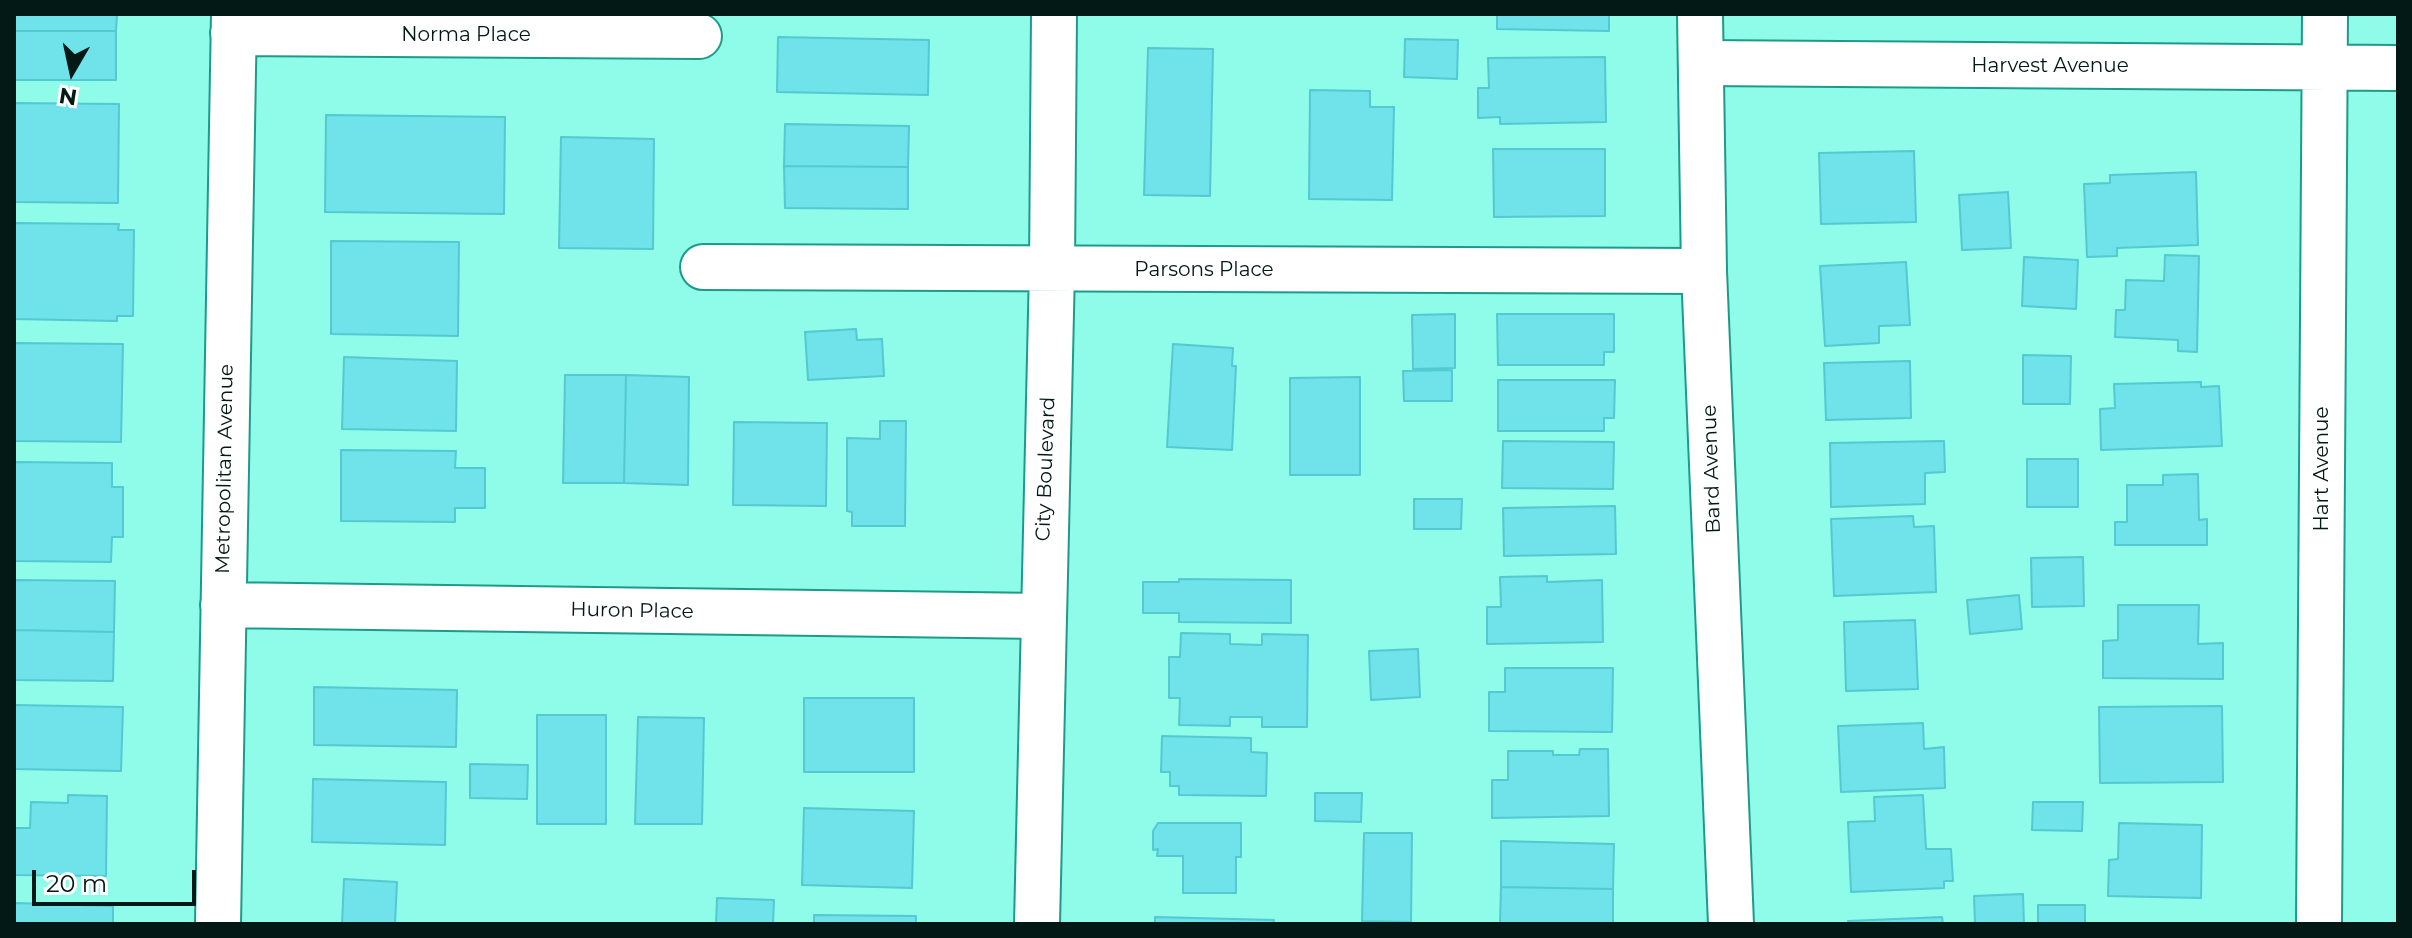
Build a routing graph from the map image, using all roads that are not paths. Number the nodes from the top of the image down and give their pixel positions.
1 (1054, 14) edge
2 (1700, 14) edge
3 (2325, 14) edge
4 (234, 24) edge
5 (699, 36) dead end
6 (1701, 63) junction
7 (2325, 67) junction
8 (2398, 68) edge
9 (703, 267) dead end
10 (1052, 269) junction
11 (1704, 271) junction
12 (223, 605) junction
13 (1042, 616) junction
14 (218, 924) edge
15 (1037, 924) edge
16 (1731, 924) edge
17 (2319, 924) edge

1 - 10 street, City Boulevard
2 - 6 street, Bard Avenue
3 - 7 street, Hart Avenue
4 - 5 street, Norma Place
4 - 12 street, Metropolitan Avenue
6 - 7 street, Harvest Avenue
6 - 11 street, Bard Avenue
7 - 8 street, Harvest Avenue
7 - 17 street, Hart Avenue
9 - 10 street, Parsons Place
10 - 11 street, Parsons Place
10 - 13 street, City Boulevard
11 - 16 street, Bard Avenue
12 - 13 street, Huron Place
12 - 14 street, Metropolitan Avenue
13 - 15 street, City Boulevard

